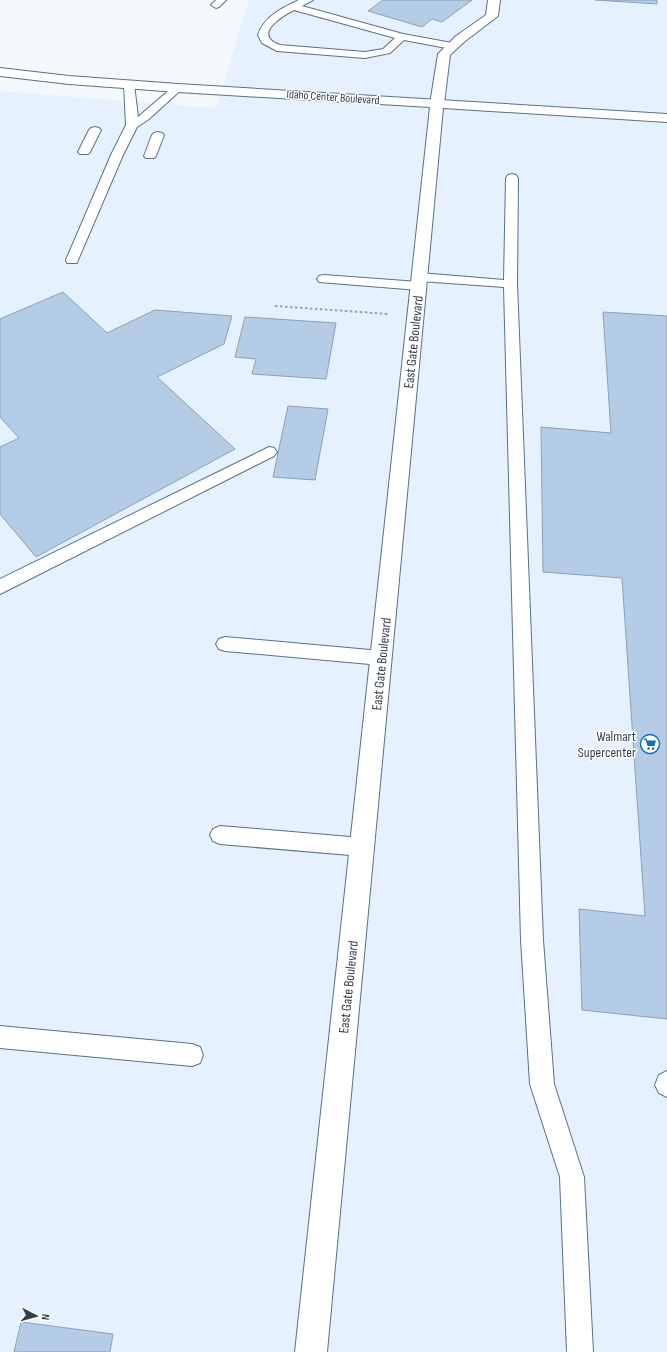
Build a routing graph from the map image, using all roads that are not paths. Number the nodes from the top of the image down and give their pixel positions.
1 (308, 0) edge
2 (494, 0) edge
3 (292, 6) junction
4 (402, 37) junction
5 (452, 46) junction
6 (0, 72) edge
7 (128, 84) junction
8 (178, 88) junction
9 (437, 104) junction
10 (667, 118) edge
11 (132, 125) junction
12 (95, 130) dead end
13 (158, 135) dead end
14 (84, 152) dead end
15 (150, 156) dead end
16 (512, 178) dead end
17 (72, 260) dead end
18 (324, 279) dead end
19 (420, 282) junction
20 (510, 284) junction
21 (269, 452) dead end
22 (0, 587) edge
23 (225, 644) dead end
24 (381, 658) junction
25 (220, 835) dead end
26 (362, 847) junction
27 (0, 1037) edge
28 (192, 1055) dead end
29 (311, 1352) edge
30 (580, 1352) edge

1 - 3 lane
2 - 5 street, East Gate Boulevard
3 - 4 lane
3 - 4 lane
4 - 5 lane
5 - 9 street, East Gate Boulevard
6 - 7 street, Idaho Center Boulevard
7 - 8 street, Idaho Center Boulevard
7 - 11 lane
8 - 9 street, Idaho Center Boulevard
8 - 11 lane
9 - 10 street, Idaho Center Boulevard
9 - 19 street, East Gate Boulevard
11 - 17 lane
12 - 14 lane
13 - 15 lane
16 - 20 lane
18 - 19 lane
19 - 20 lane
19 - 24 street, East Gate Boulevard
20 - 30 lane
21 - 22 lane
23 - 24 lane
24 - 26 street, East Gate Boulevard
25 - 26 lane
26 - 29 street, East Gate Boulevard
27 - 28 lane

